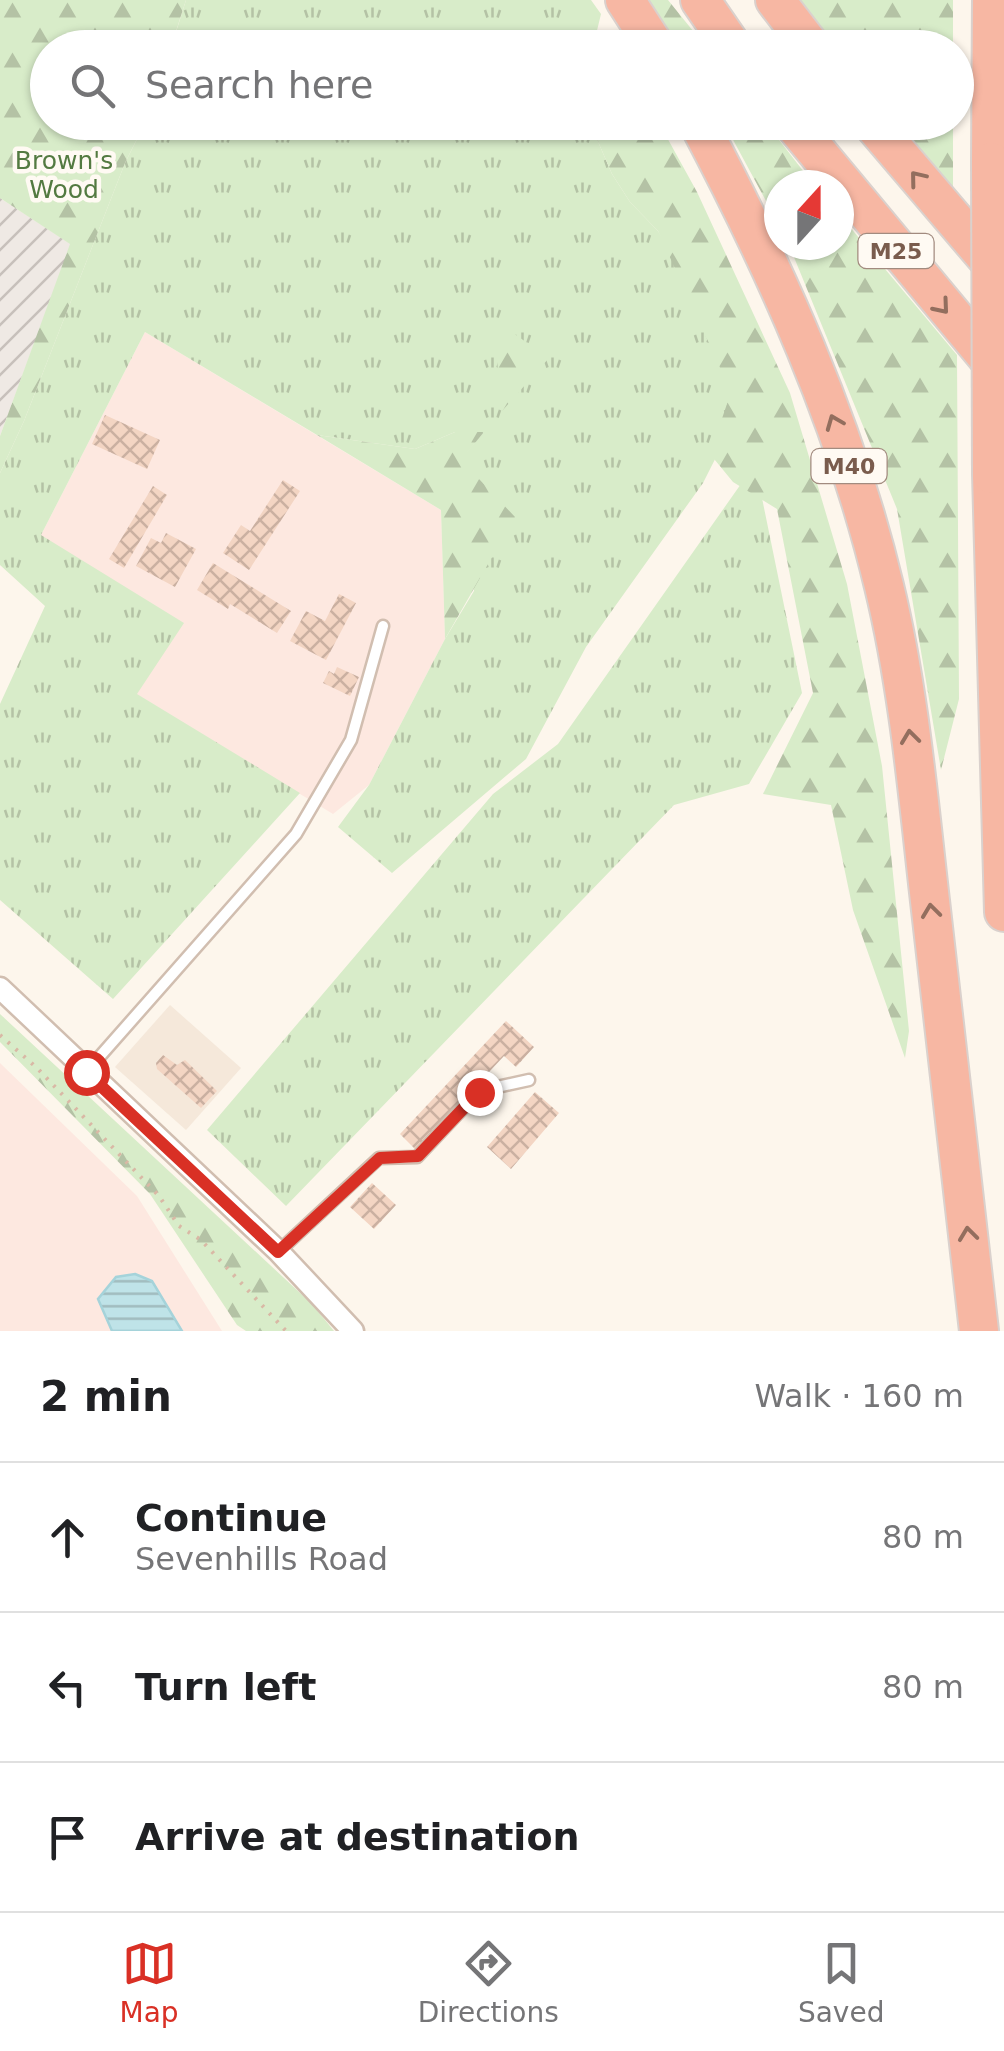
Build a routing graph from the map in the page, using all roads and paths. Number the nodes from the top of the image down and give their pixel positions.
1 (625, 0) edge
2 (700, 0) edge
3 (775, 0) edge
4 (992, 0) edge
5 (644, 30) edge
6 (721, 30) edge
7 (798, 30) edge
8 (708, 140) edge
9 (807, 140) edge
10 (886, 140) edge
11 (1004, 278) edge
12 (1004, 378) edge
13 (383, 626) dead end
14 (1004, 912) edge
15 (0, 988) edge
16 (0, 1035) edge
17 (86, 1072) junction
18 (529, 1080) dead end
19 (278, 1252) junction
20 (286, 1331) edge
21 (353, 1331) edge
22 (979, 1331) edge

1 - 5 highway
2 - 6 highway
3 - 7 highway
4 - 14 highway, bridge
22 -> 8 highway, M40
9 -> 12 highway, M25
11 -> 10 highway, M25
13 - 17 lane
15 - 17 street
16 - 20 path
17 - 19 street
18 - 19 lane
19 - 21 street

